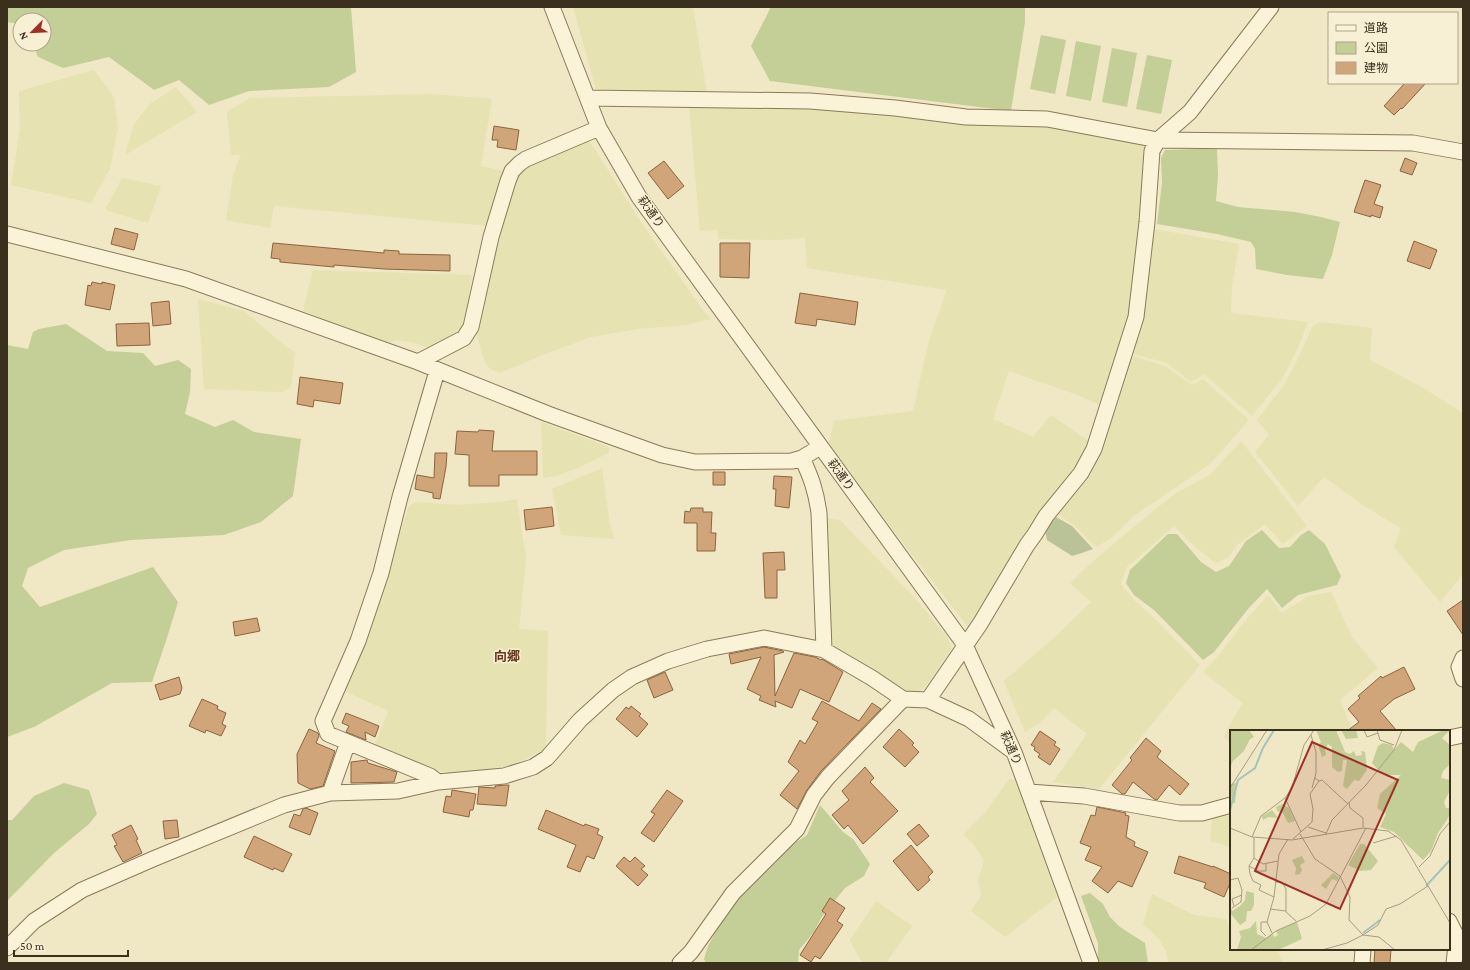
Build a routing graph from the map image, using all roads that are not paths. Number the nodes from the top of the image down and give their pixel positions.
1 (552, 7) edge
2 (1271, 7) edge
3 (588, 98) junction
4 (600, 128) junction
5 (1158, 140) junction
6 (1463, 152) edge
7 (7, 234) edge
8 (418, 362) junction
9 (437, 371) junction
10 (820, 447) junction
11 (802, 458) junction
12 (965, 645) junction
13 (824, 650) junction
14 (1463, 658) edge
15 (1463, 679) edge
16 (903, 699) junction
17 (928, 700) junction
18 (1463, 735) edge
19 (1450, 738) edge
20 (348, 742) junction
21 (1014, 752) junction
22 (438, 782) junction
23 (1029, 792) junction
24 (330, 793) junction
25 (1230, 805) edge
26 (1450, 923) edge
27 (7, 948) edge
28 (1363, 950) edge
29 (680, 963) edge
30 (1091, 963) edge
31 (1362, 963) edge
32 (1454, 963) edge

1 - 3 street, 萩通り
2 - 5 street
3 - 4 street, 萩通り
3 - 5 street
4 - 8 street
4 - 10 street, 萩通り
5 - 6 street
5 - 12 street
7 - 8 street
8 - 9 street
9 - 11 street
9 - 20 street
10 - 11 street
10 - 12 street, 萩通り
11 - 13 street
12 - 17 street
12 - 21 street, 萩通り
13 - 16 street
13 - 22 street
14 - 15 street
16 - 17 street
16 - 29 street
17 - 21 street
18 - 19 street
20 - 22 street
20 - 24 street
21 - 23 street, 萩通り
22 - 24 street
23 - 25 street
23 - 30 street, 萩通り
24 - 27 street
26 - 32 street
28 - 31 street

